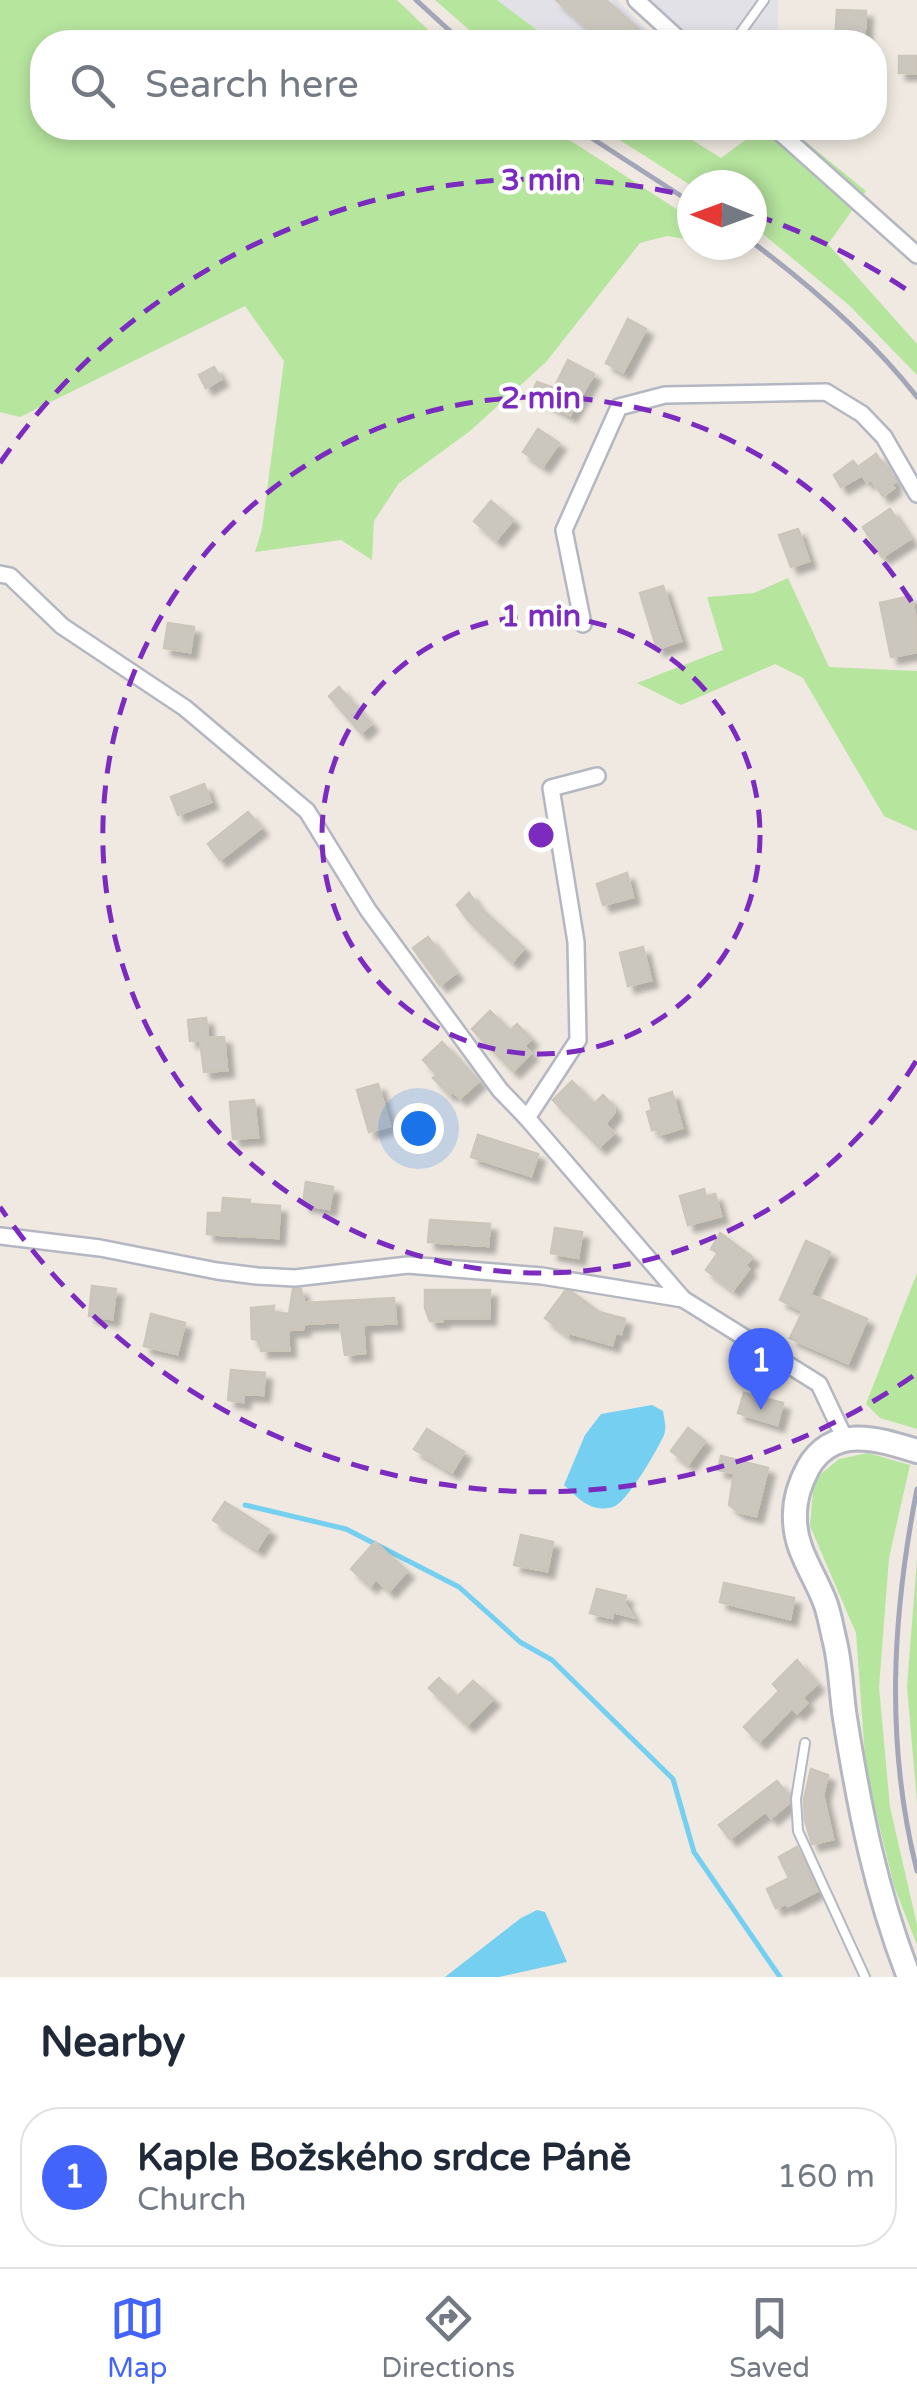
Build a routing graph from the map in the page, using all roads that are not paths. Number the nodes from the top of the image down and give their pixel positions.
1 (636, 0) edge
2 (764, 0) edge
3 (669, 30) edge
4 (742, 30) edge
5 (788, 140) edge
6 (917, 255) edge
7 (917, 494) edge
8 (0, 574) edge
9 (583, 624) dead end
10 (597, 776) dead end
11 (527, 1118) junction
12 (0, 1236) edge
13 (683, 1299) junction
14 (845, 1439) junction
15 (917, 1450) edge
16 (804, 1742) dead end
17 (865, 1977) edge
18 (910, 1977) edge

1 - 3 street
2 - 4 lane
5 - 6 street
7 - 9 street
8 - 11 street
10 - 11 street
11 - 13 street
12 - 13 street
13 - 14 street
14 - 15 street
14 - 18 street
16 - 17 lane

